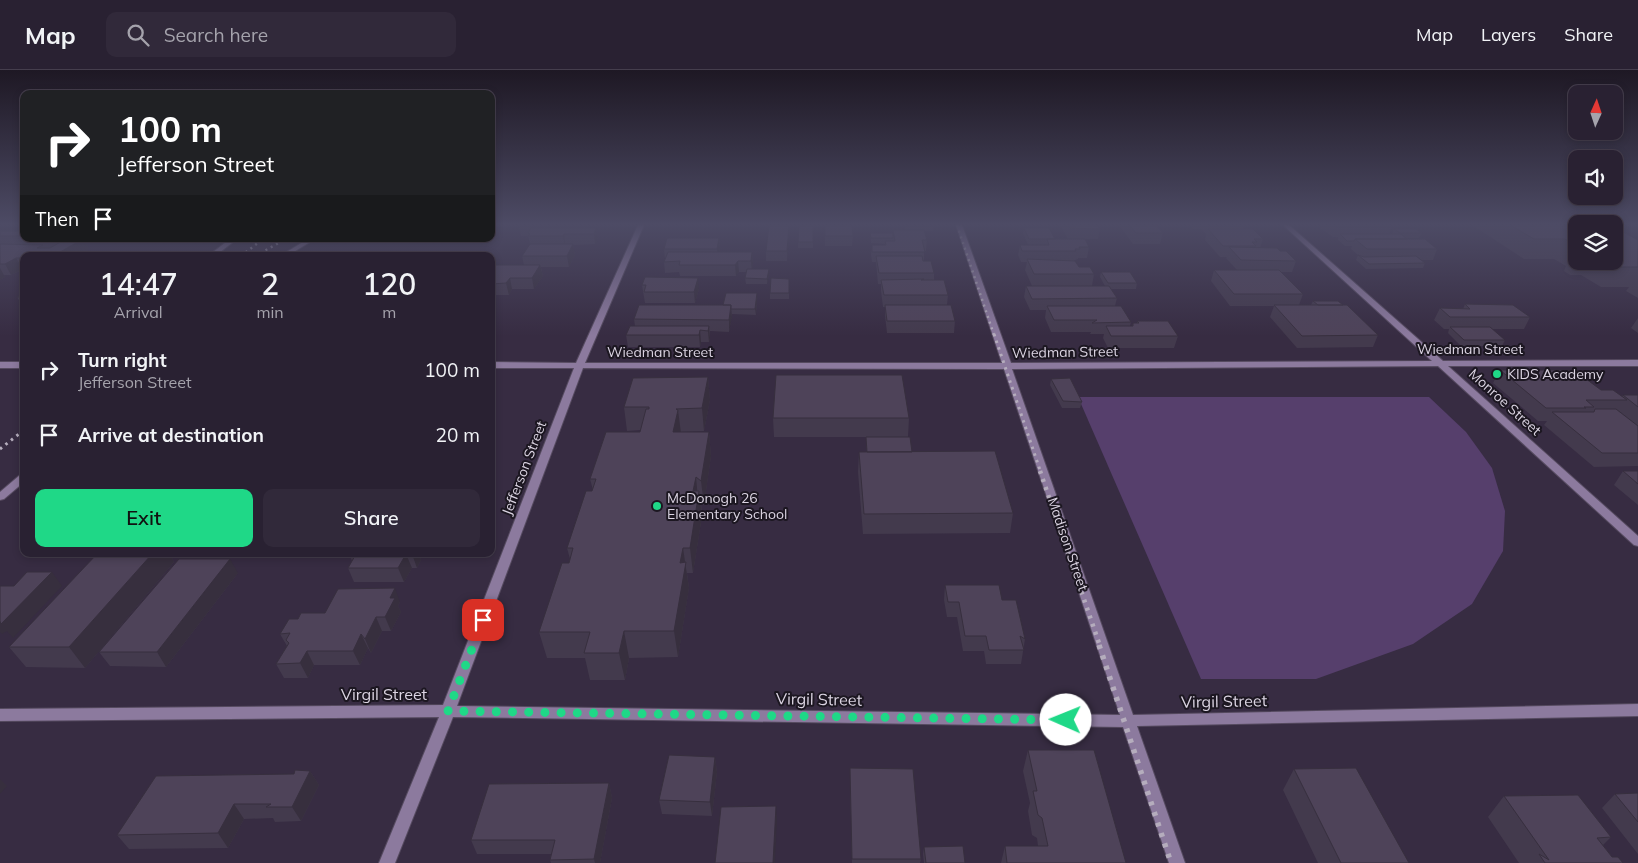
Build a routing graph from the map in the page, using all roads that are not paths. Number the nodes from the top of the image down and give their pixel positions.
1 (625, 262) edge
2 (972, 262) edge
3 (1328, 262) edge
4 (1441, 362) junction
5 (1638, 363) edge
6 (0, 365) edge
7 (20, 365) edge
8 (495, 365) edge
9 (579, 366) junction
10 (1008, 366) junction
11 (20, 480) edge
12 (0, 497) edge
13 (1638, 542) edge
14 (1638, 710) edge
15 (448, 711) junction
16 (0, 715) edge
17 (1129, 721) junction
18 (387, 863) edge
19 (1177, 863) edge

1 - 9 street, Jefferson Street
2 - 10 street, Madison Street
3 - 4 street, Monroe Street
4 - 5 street, Wiedman Street
4 - 10 street, Wiedman Street
4 - 13 street, Monroe Street
6 - 7 street
8 - 9 street, Wiedman Street
9 - 10 street, Wiedman Street
9 - 15 street, Jefferson Street
10 - 17 street, Madison Street
11 - 12 street
14 - 17 street, Virgil Street
15 - 16 street, Virgil Street
15 - 17 street, Virgil Street
15 - 18 street, Jefferson Street
17 - 19 street, Madison Street

